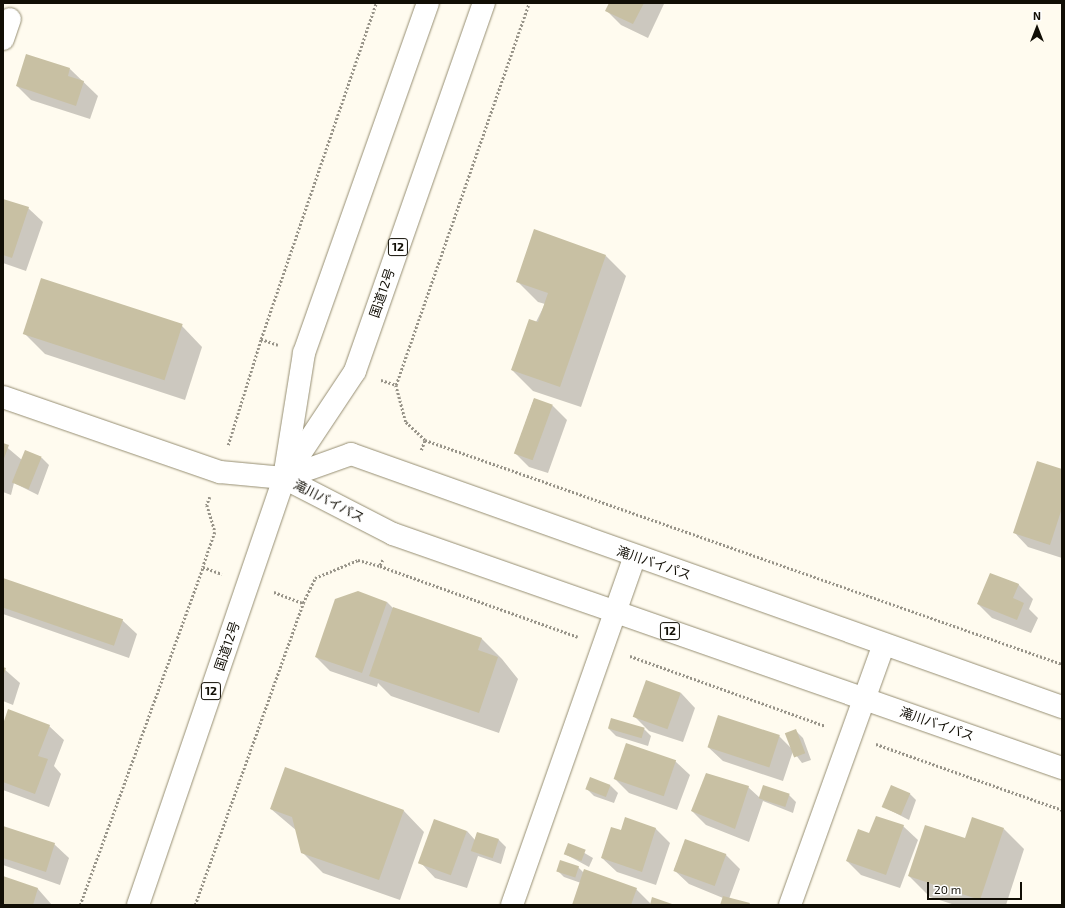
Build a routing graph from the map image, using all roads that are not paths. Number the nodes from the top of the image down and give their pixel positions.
1 (428, 3) edge
2 (484, 3) edge
3 (10, 19) dead end
4 (3, 39) edge
5 (3, 397) edge
6 (284, 478) junction
7 (635, 556) junction
8 (614, 611) junction
9 (884, 644) junction
10 (863, 698) junction
11 (1062, 707) edge
12 (1062, 768) edge
13 (138, 905) edge
14 (512, 905) edge
15 (790, 905) edge

1 - 6 main road, 国道12号 / 12
2 - 6 main road, 国道12号 / 12
3 - 4 main road
5 - 6 main road
6 - 7 main road, 滝川バイパス
6 - 8 main road, 滝川バイパス / 12
6 - 13 main road, 国道12号 / 12
7 - 8 main road
7 - 9 main road, 滝川バイパス
8 - 10 main road, 滝川バイパス / 12
8 - 14 main road
9 - 10 main road
9 - 11 main road, 滝川バイパス
10 - 12 main road, 滝川バイパス / 12
10 - 15 main road

